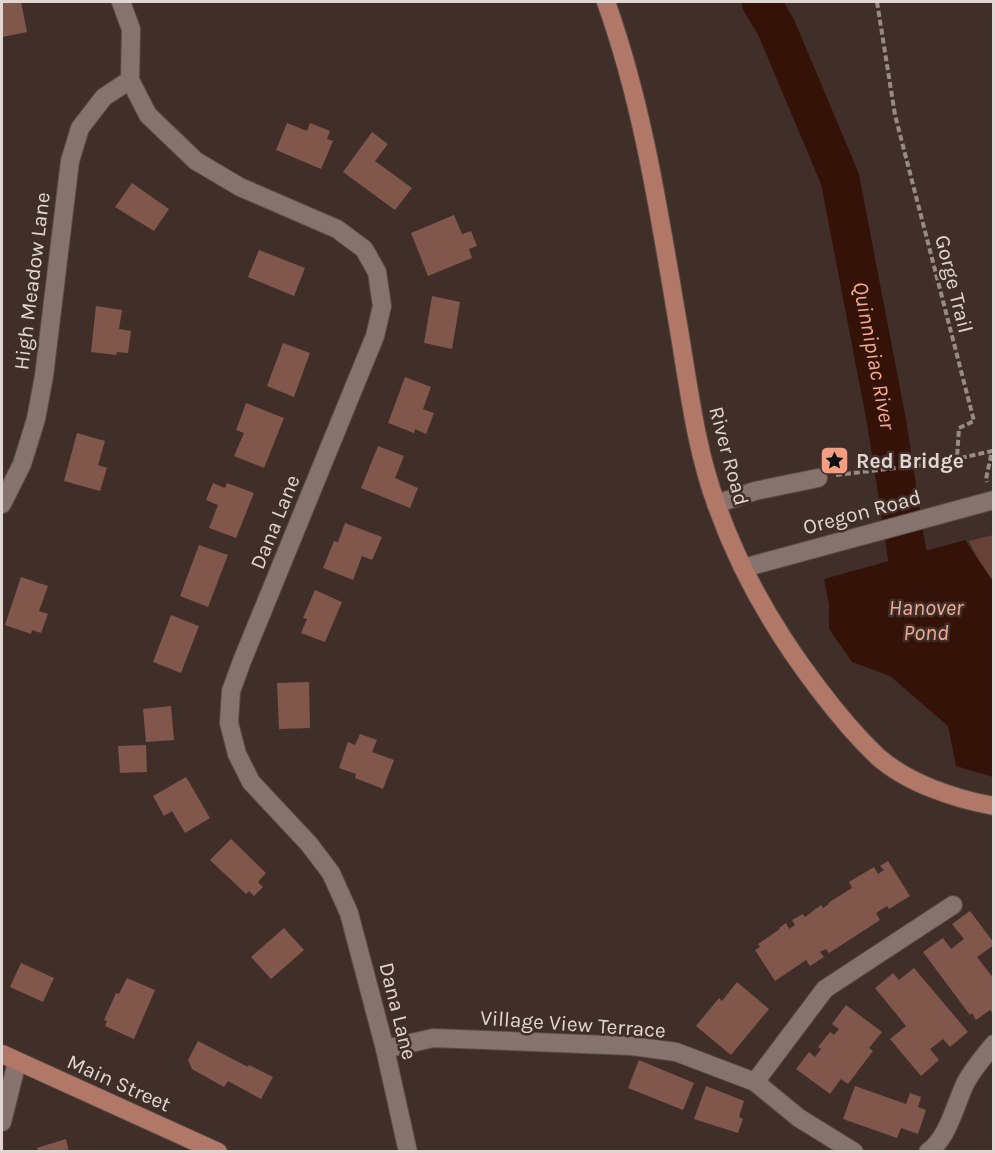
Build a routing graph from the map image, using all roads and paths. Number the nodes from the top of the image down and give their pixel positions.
1 (121, 2) edge
2 (606, 2) edge
3 (877, 2) edge
4 (130, 80) junction
5 (992, 451) edge
6 (957, 458) junction
7 (849, 474) dead end
8 (818, 478) dead end
9 (986, 478) dead end
10 (993, 500) edge
11 (2, 504) edge
12 (716, 504) junction
13 (743, 568) junction
14 (993, 806) edge
15 (953, 905) dead end
16 (993, 1044) edge
17 (385, 1049) junction
18 (10, 1058) edge
19 (755, 1082) junction
20 (2, 1122) edge
21 (218, 1152) edge
22 (408, 1152) edge
23 (854, 1152) edge
24 (928, 1152) edge

1 - 4 street, Dana Lane
2 - 12 main road, River Road
3 - 6 path, Gorge Trail
4 - 11 street, High Meadow Lane
4 - 17 street, Dana Lane
5 - 6 path
5 - 9 path
6 - 7 path
8 - 12 street
10 - 13 street, Oregon Road
12 - 13 main road, River Road
13 - 14 main road, River Road
15 - 19 street
16 - 24 street
17 - 19 street, Village View Terrace
17 - 22 street, Dana Lane
18 - 20 street
18 - 21 main road, Main Street
19 - 23 street, Village View Terrace

